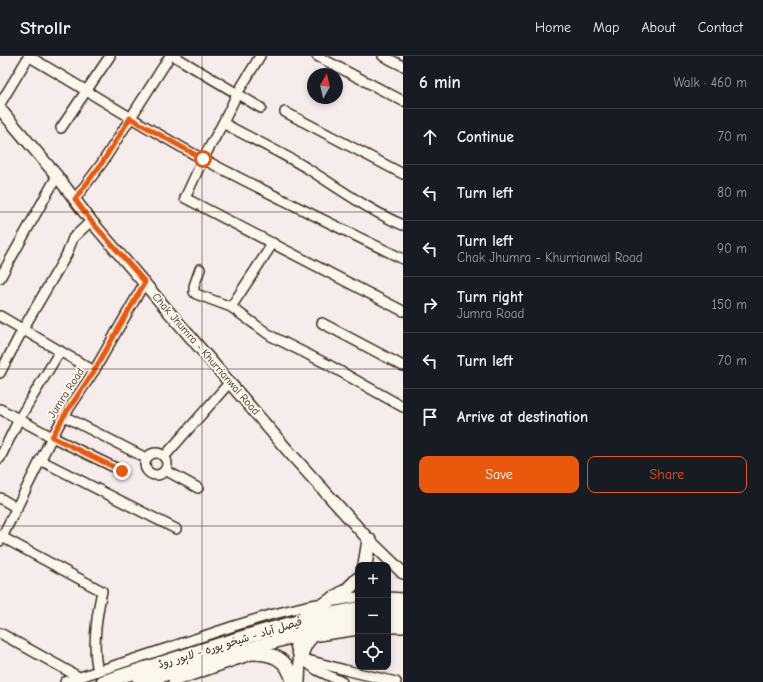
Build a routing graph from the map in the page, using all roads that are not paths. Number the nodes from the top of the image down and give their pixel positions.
1 (29, 56) edge
2 (110, 56) edge
3 (170, 56) edge
4 (174, 56) edge
5 (260, 56) edge
6 (317, 56) edge
7 (383, 56) edge
8 (403, 66) edge
9 (86, 90) junction
10 (237, 94) junction
11 (403, 101) edge
12 (0, 104) edge
13 (261, 108) dead end
14 (0, 109) edge
15 (286, 112) dead end
16 (130, 118) junction
17 (223, 124) junction
18 (61, 128) dead end
19 (203, 159) junction
20 (403, 174) edge
21 (56, 176) junction
22 (75, 199) junction
23 (91, 221) junction
24 (403, 225) edge
25 (273, 243) junction
26 (403, 259) edge
27 (200, 269) dead end
28 (1, 273) edge
29 (145, 282) junction
30 (231, 307) junction
31 (403, 310) edge
32 (0, 316) edge
33 (322, 323) dead end
34 (23, 329) junction
35 (60, 351) junction
36 (403, 366) edge
37 (94, 371) junction
38 (0, 372) edge
39 (230, 382) junction
40 (403, 407) edge
41 (0, 409) edge
42 (64, 416) junction
43 (19, 419) junction
44 (52, 437) junction
45 (164, 456) junction
46 (0, 458) edge
47 (146, 458) junction
48 (40, 460) junction
49 (166, 470) junction
50 (122, 471) dead end
51 (198, 488) dead end
52 (0, 498) edge
53 (17, 508) junction
54 (176, 529) dead end
55 (1, 539) edge
56 (369, 540) junction
57 (365, 562) edge
58 (402, 572) edge
59 (355, 582) edge
60 (391, 597) edge
61 (355, 598) edge
62 (403, 598) edge
63 (326, 603) junction
64 (391, 607) edge
65 (403, 607) edge
66 (355, 610) edge
67 (391, 618) edge
68 (403, 618) edge
69 (355, 621) edge
70 (326, 626) junction
71 (391, 628) edge
72 (403, 628) edge
73 (355, 630) edge
74 (293, 631) junction
75 (0, 633) edge
76 (310, 637) junction
77 (258, 653) junction
78 (300, 658) junction
79 (220, 662) junction
80 (79, 677) junction
81 (101, 677) edge
82 (65, 682) edge
83 (139, 682) edge
84 (173, 682) edge
85 (293, 682) edge
86 (299, 682) edge
87 (342, 682) edge
88 (396, 682) edge

1 - 9 street
1 - 12 street
2 - 9 street
3 - 16 street
4 - 10 street
5 - 10 street
6 - 11 street
7 - 8 street
9 - 16 street
9 - 18 street
10 - 13 street
10 - 17 street
14 - 21 main road, Chak Jhumra - Khurrianwal Road
15 - 20 street
16 - 19 street
16 - 22 street
17 - 19 street
17 - 24 street
19 - 25 street
19 - 26 street
21 - 22 main road, Chak Jhumra - Khurrianwal Road
21 - 28 street
22 - 23 main road, Chak Jhumra - Khurrianwal Road
23 - 29 main road, Chak Jhumra - Khurrianwal Road
23 - 34 street
25 - 30 street
25 - 31 street
27 - 30 street
29 - 37 street, Jumra Road
29 - 39 main road, Chak Jhumra - Khurrianwal Road
30 - 40 street
32 - 34 street
33 - 36 street
34 - 35 street
34 - 38 street
35 - 37 street
35 - 43 street
37 - 42 street, Jumra Road
39 - 45 street
39 - 56 main road, Chak Jhumra - Khurrianwal Road
41 - 43 street
42 - 44 street, Jumra Road
42 - 47 street
43 - 44 street
43 - 46 street
44 - 48 street, Jumra Road
44 - 50 street
45 - 47 street
45 - 49 street
47 - 49 street
48 - 53 street, Jumra Road
48 - 54 street
49 - 51 street
52 - 53 street
53 - 55 street, Jumra Road
55 - 81 street
56 - 57 highway
56 - 58 main road, Chak Jhumra - Khurrianwal Road
59 - 63 highway
60 - 62 street
61 - 63 street
63 - 74 highway
63 - 81 street
64 - 65 highway
66 - 74 highway, فیصل آباد - شیخو پورہ - لاہور روڈ
67 - 68 highway
69 - 70 highway, فیصل آباد - شیخو پورہ - لاہور روڈ
70 - 74 highway, فیصل آباد - شیخو پورہ - لاہور روڈ
70 - 76 highway
71 - 72 street
73 - 76 street
74 - 76 street
74 - 77 street
74 - 78 main road
74 - 79 highway, فیصل آباد - شیخو پورہ - لاہور روڈ
74 - 81 highway, فیصل آباد - شیخو پورہ - لاہور روڈ
75 - 80 street
76 - 78 highway
77 - 79 highway
77 - 85 highway
78 - 86 main road
78 - 87 street
78 - 88 street
79 - 83 highway, فیصل آباد - شیخو پورہ - لاہور روڈ
79 - 84 street
80 - 81 street
80 - 82 street

